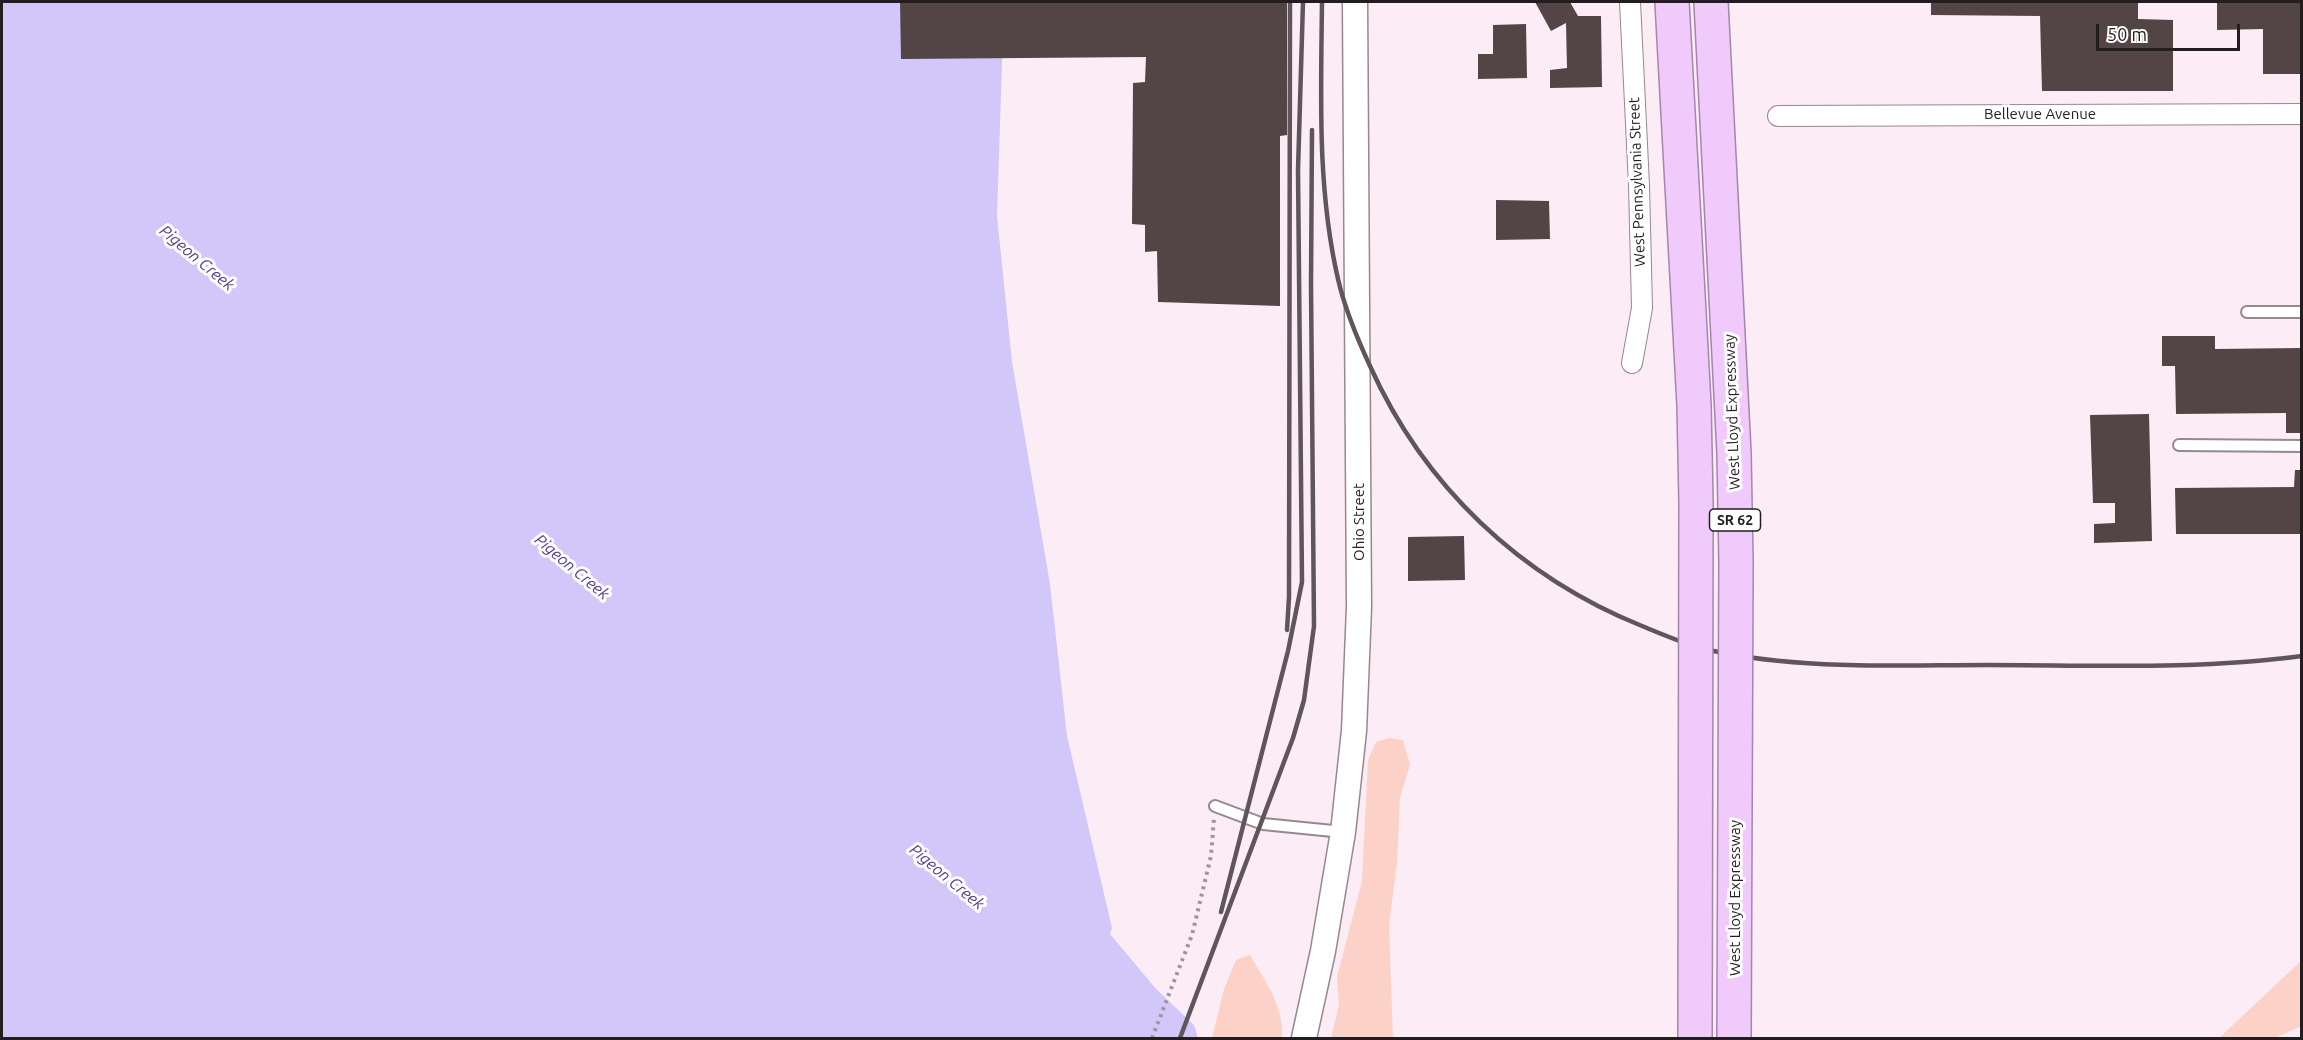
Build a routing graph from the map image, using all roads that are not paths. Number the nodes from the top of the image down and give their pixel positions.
1 (1355, 2) edge
2 (1630, 2) edge
3 (1672, 2) edge
4 (1711, 2) edge
5 (2301, 114) edge
6 (1778, 116) dead end
7 (2247, 312) dead end
8 (2301, 312) edge
9 (1632, 363) dead end
10 (2179, 445) dead end
11 (2301, 446) edge
12 (1215, 806) road end
13 (1343, 832) junction
14 (1304, 1038) edge
15 (1695, 1038) edge
16 (1734, 1038) edge

1 - 13 street, Ohio Street
2 - 9 street, West Pennsylvania Street
3 - 15 highway, SR 62, bridge
4 - 16 highway, West Lloyd Expressway / SR 62, bridge
5 - 6 street, Bellevue Avenue
7 - 8 lane
10 - 11 lane
12 - 13 lane
13 - 14 street, Ohio Street

